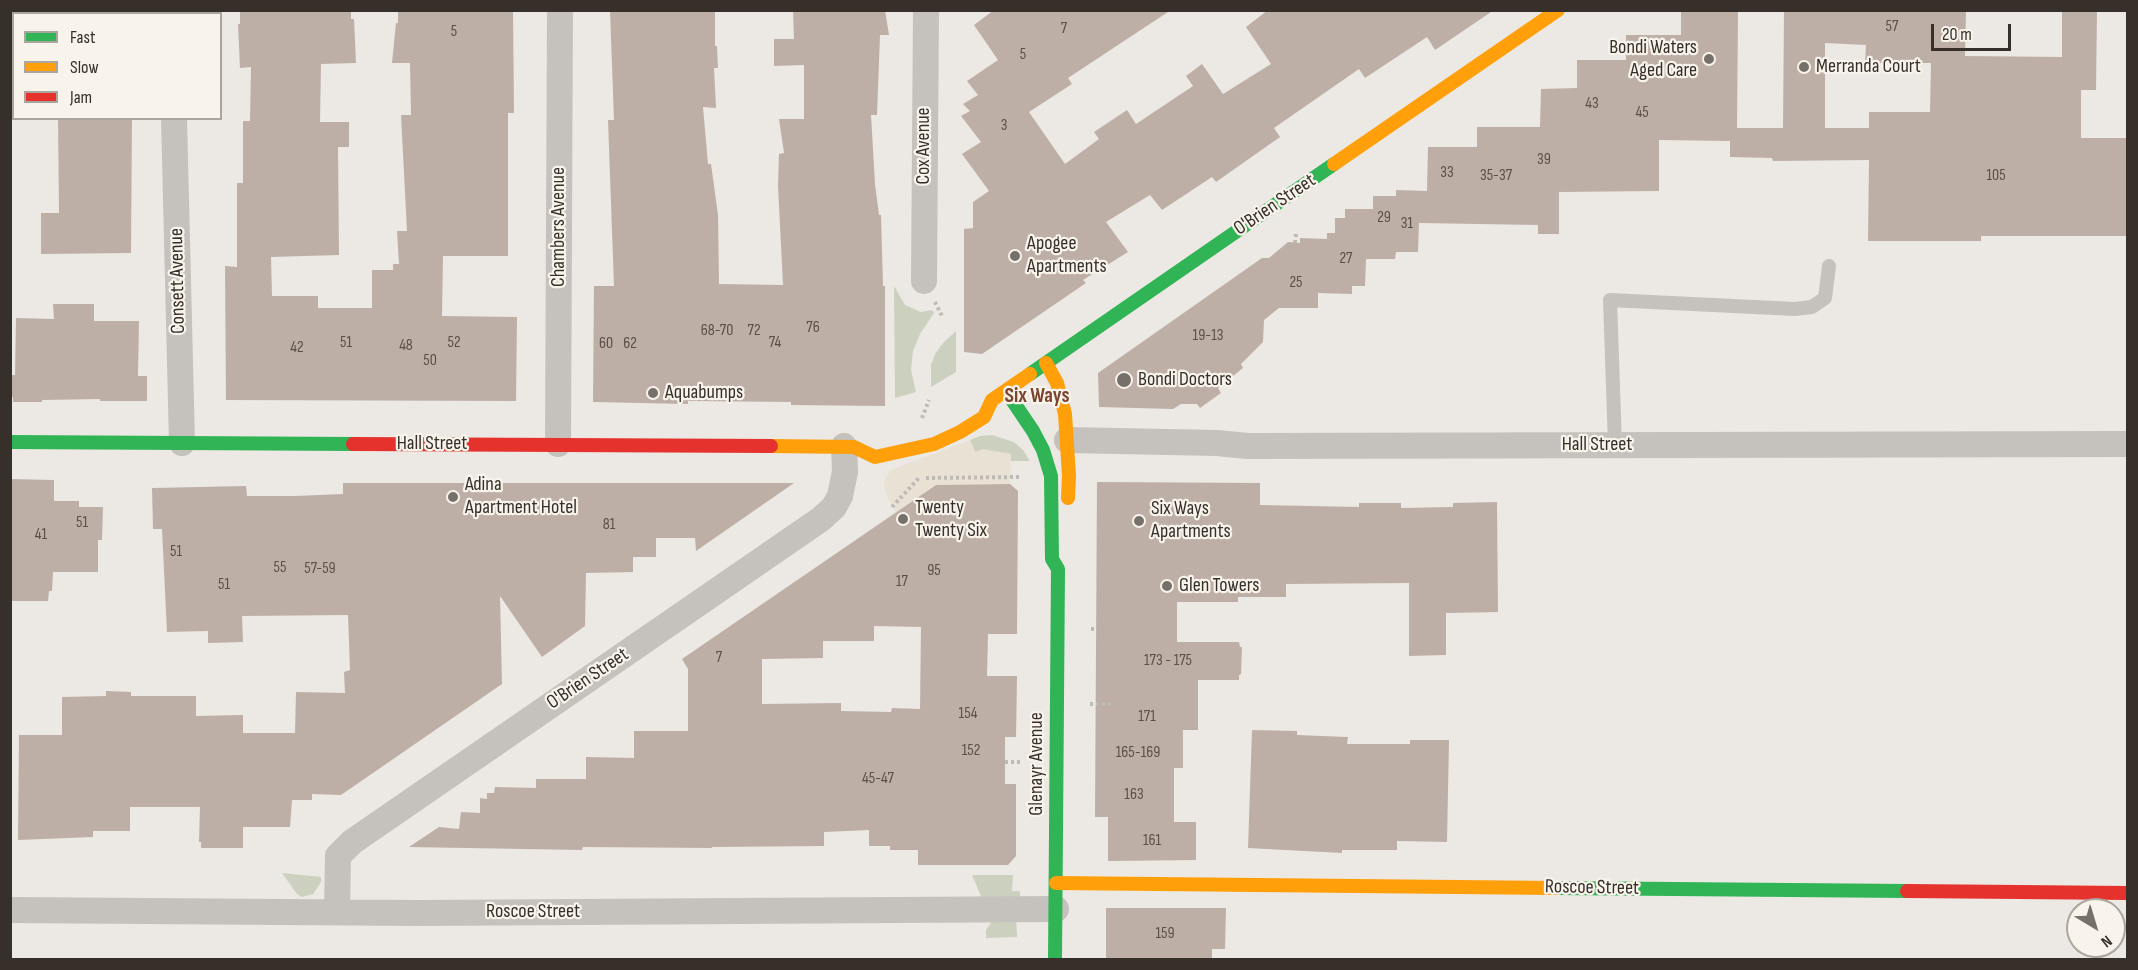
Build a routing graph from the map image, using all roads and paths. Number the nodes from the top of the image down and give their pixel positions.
1 (560, 10) edge
2 (926, 10) edge
3 (1558, 10) edge
4 (174, 120) edge
5 (1296, 233) dead end
6 (1295, 243) dead end
7 (1829, 266) dead end
8 (924, 281) dead end
9 (1046, 363) junction
10 (1006, 391) junction
11 (976, 400) dead end
12 (992, 400) junction
13 (872, 436) dead end
14 (1067, 440) junction
15 (10, 442) edge
16 (182, 442) junction
17 (558, 444) junction
18 (2127, 444) edge
19 (1615, 445) junction
20 (849, 447) junction
21 (1024, 476) dead end
22 (892, 507) dead end
23 (1068, 511) dead end
24 (1090, 704) dead end
25 (1114, 704) dead end
26 (1005, 762) dead end
27 (1023, 762) dead end
28 (1056, 883) junction
29 (2127, 893) edge
30 (1056, 909) junction
31 (10, 910) edge
32 (337, 912) junction
33 (1055, 960) edge

1 - 17 street, Chambers Avenue
2 - 8 street, Cox Avenue
3 - 9 street, O'Brien Street
4 - 16 street, Consett Avenue
5 - 6 path
7 - 19 lane
9 - 10 street, O'Brien Street
9 - 14 street
10 - 12 street, O'Brien Street
10 - 28 street, Glenayr Avenue
11 - 12 street
12 - 20 street, O'Brien Street
13 - 20 street
14 - 19 street, Hall Street
14 - 23 street
15 - 16 street, Hall Street
16 - 17 street, Hall Street
17 - 20 street, Hall Street
18 - 19 street, Hall Street
20 - 32 street, O'Brien Street
21 - 22 path
24 - 25 path
26 - 27 path
28 - 29 street, Roscoe Street
28 - 30 street, Glenayr Avenue
30 - 32 street, Roscoe Street
30 - 33 street, Glenayr Avenue
31 - 32 street, Roscoe Street

